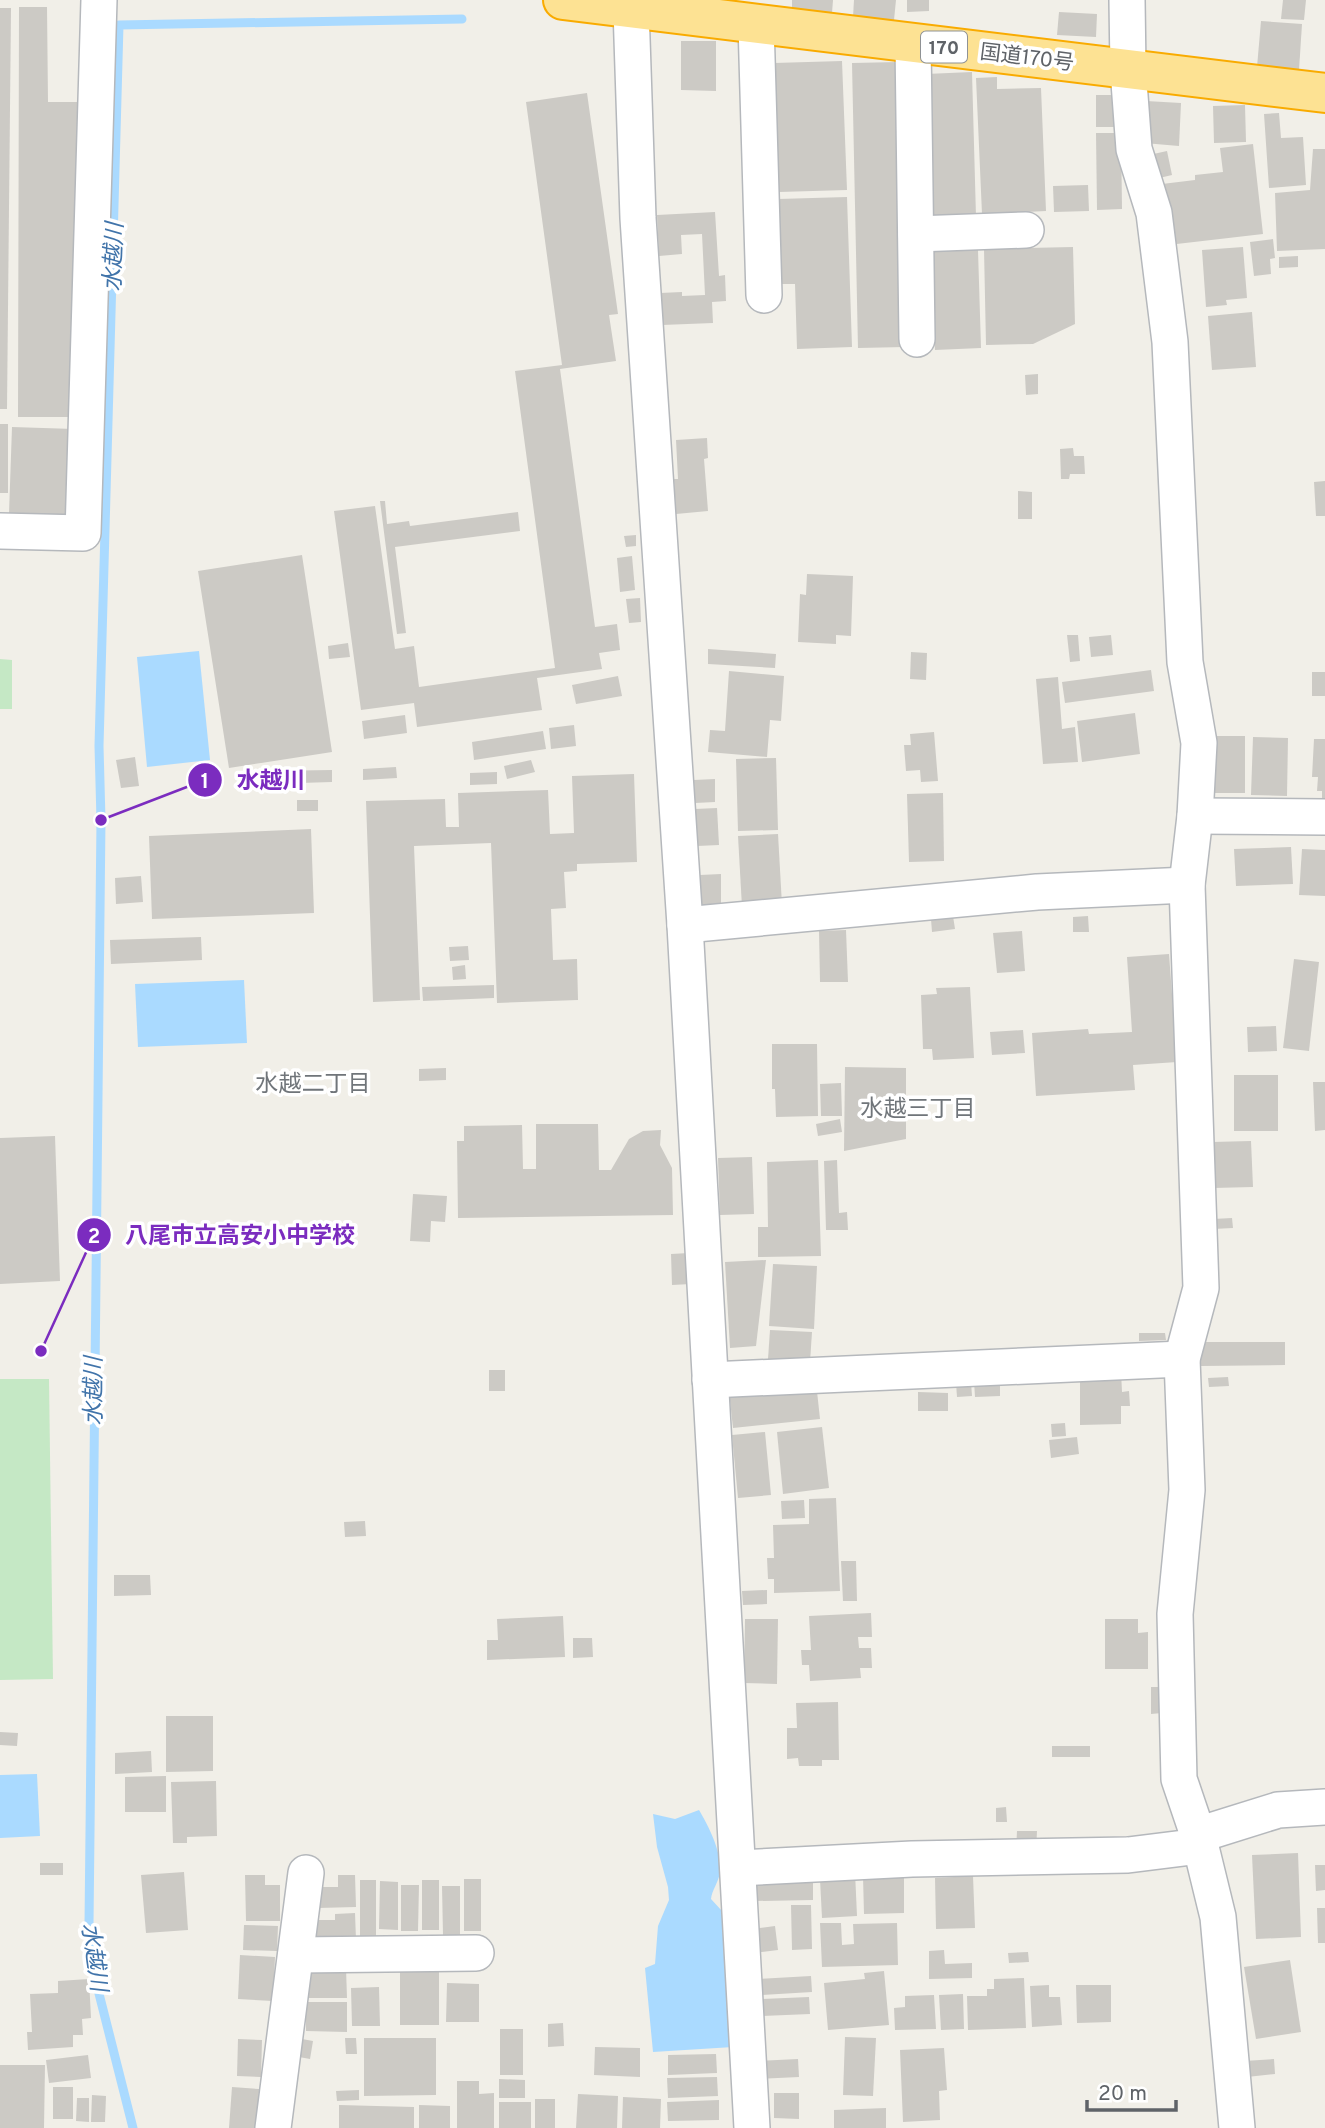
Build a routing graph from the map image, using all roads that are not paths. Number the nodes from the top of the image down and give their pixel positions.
1 (99, 0) edge
2 (563, 0) edge
3 (1127, 0) edge
4 (631, 9) junction
5 (756, 24) junction
6 (913, 43) junction
7 (1128, 69) junction
8 (1325, 93) edge
9 (1026, 230) dead end
10 (916, 234) junction
11 (764, 295) dead end
12 (917, 339) dead end
13 (0, 531) edge
14 (1195, 816) junction
15 (1325, 817) edge
16 (1187, 885) junction
17 (685, 925) junction
18 (1182, 1359) junction
19 (710, 1380) junction
20 (1325, 1807) edge
21 (1199, 1840) junction
22 (737, 1868) junction
23 (306, 1873) dead end
24 (476, 1953) dead end
25 (296, 1955) junction
26 (273, 2128) edge
27 (752, 2128) edge
28 (1237, 2128) edge

1 - 13 street
2 - 4 highway, 国道170号 / 170
3 - 7 street
4 - 5 highway, 国道170号 / 170
4 - 17 street
5 - 6 highway, 国道170号 / 170
5 - 11 street
6 - 7 highway, 国道170号 / 170
6 - 10 street
7 - 8 highway, 国道170号 / 170
7 - 14 street
9 - 10 street
10 - 12 street
14 - 15 street
14 - 16 street
16 - 17 street
16 - 18 street
17 - 19 street
18 - 19 street
18 - 21 street
19 - 22 street
20 - 21 street
21 - 22 street
21 - 28 street
22 - 27 street
23 - 25 street
24 - 25 street
25 - 26 street

